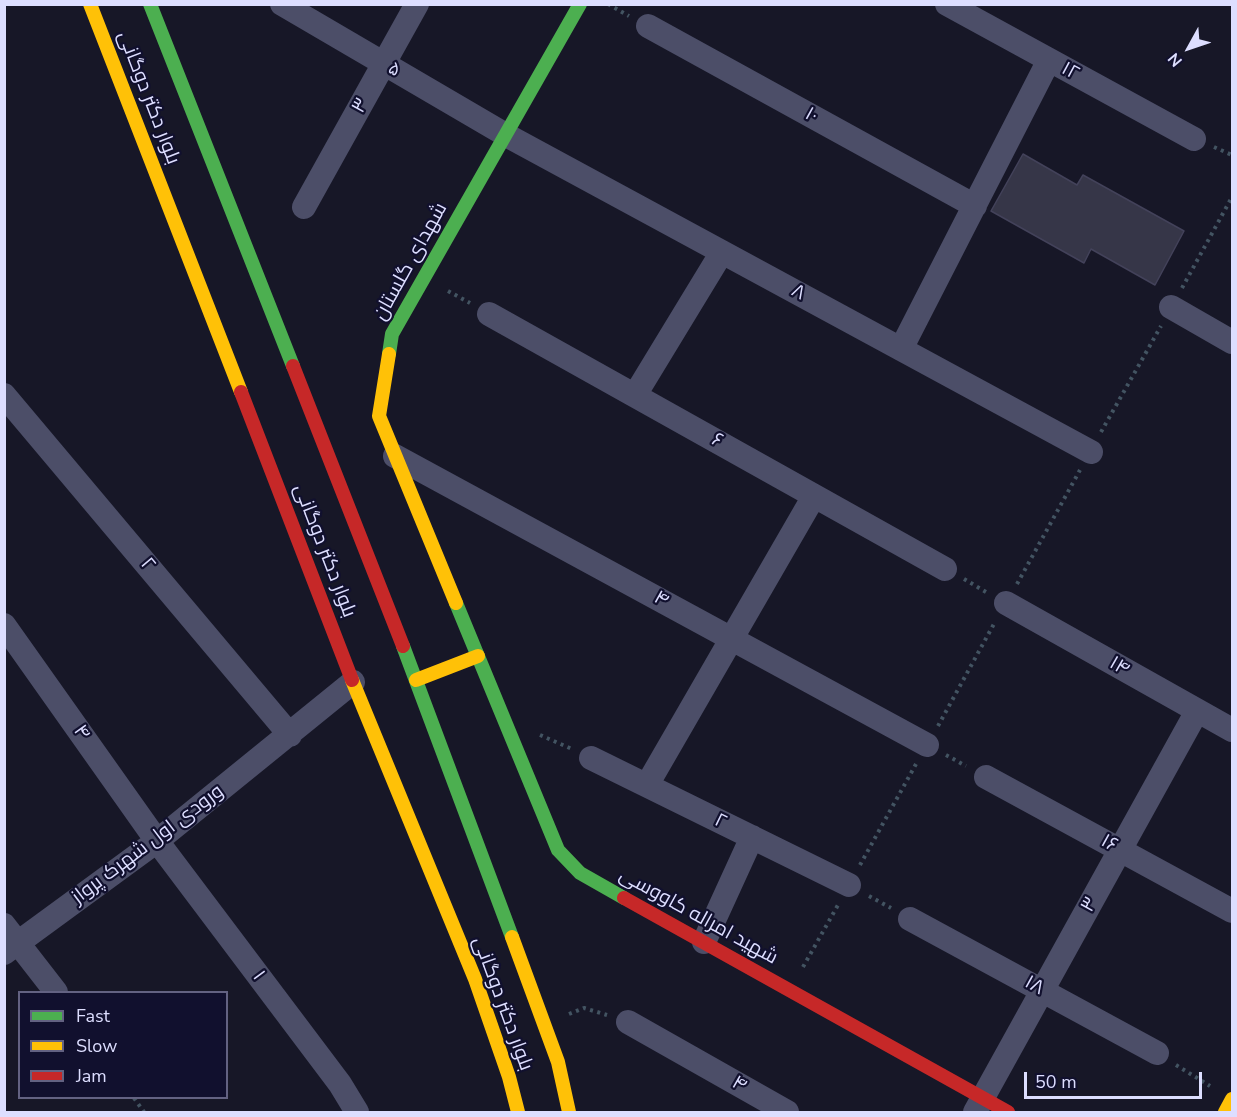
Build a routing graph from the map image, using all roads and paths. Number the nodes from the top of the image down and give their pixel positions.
1 (90, 4) edge
2 (150, 4) edge
3 (282, 4) edge
4 (417, 4) edge
5 (580, 4) edge
6 (946, 4) edge
7 (648, 26) dead end
8 (1049, 60) junction
9 (384, 64) junction
10 (506, 135) junction
11 (1194, 139) dead end
12 (975, 206) junction
13 (304, 207) dead end
14 (722, 252) junction
15 (424, 278) junction
16 (1171, 307) dead end
17 (489, 314) joint
18 (1233, 342) edge
19 (901, 349) junction
20 (4, 395) edge
21 (635, 395) junction
22 (1091, 452) dead end
23 (395, 456) junction
24 (814, 496) junction
25 (945, 569) joint
26 (1006, 603) joint
27 (4, 625) edge
28 (731, 639) junction
29 (478, 656) junction
30 (416, 680) junction
31 (353, 682) junction
32 (1197, 711) junction
33 (503, 718) junction
34 (1233, 730) edge
35 (290, 735) junction
36 (927, 745) joint
37 (591, 758) joint
38 (986, 777) joint
39 (647, 785) junction
40 (752, 837) junction
41 (157, 841) junction
42 (1120, 850) junction
43 (849, 885) joint
44 (1233, 911) edge
45 (910, 919) joint
46 (9, 940) edge
47 (704, 942) junction
48 (54, 991) edge
49 (1042, 991) junction
50 (628, 1022) joint
51 (544, 1023) junction
52 (1157, 1053) joint
53 (1214, 1088) dead end
54 (135, 1099) edge
55 (1233, 1099) edge
56 (979, 1105) edge
57 (144, 1113) edge
58 (357, 1113) edge
59 (518, 1113) edge
60 (569, 1113) edge
61 (787, 1113) edge
62 (1008, 1113) edge
63 (1225, 1113) edge

1 - 31 main road, بلوار دکتر دوگانی
2 - 30 main road, بلوار دکتر دوگانی
3 - 9 street, ۵
4 - 9 street, ۳
5 - 10 main road, شهدای گلستان
6 - 8 street, ۱۲
7 - 12 street, ۱۰
8 - 11 street, ۱۲
8 - 12 street
9 - 10 street, ۵
9 - 13 street, ۳
10 - 14 street, ۸
10 - 15 main road, شهدای گلستان
12 - 19 street
14 - 19 street, ۸
14 - 21 street
15 - 17 path
15 - 23 main road, شهدای گلستان
16 - 18 street
17 - 21 street, ۶
19 - 22 street, ۸
20 - 35 street, ۲
21 - 24 street, ۶
23 - 28 street, ۴
23 - 29 main road, شهدای گلستان
24 - 25 street, ۶
24 - 28 street
25 - 26 path
26 - 32 street, ۱۴
27 - 41 street, ۴
28 - 36 street, ۴
28 - 39 street
29 - 30 main road
29 - 33 main road, شهید امراله کاووسی
30 - 51 main road, بلوار دکتر دوگانی
31 - 35 street, ورودی اول شهرک پرواز
31 - 59 main road, بلوار دکتر دوگانی
32 - 34 street, ۱۴
32 - 42 street, ۳
33 - 37 path
33 - 47 main road, شهید امراله کاووسی
35 - 41 street, ورودی اول شهرک پرواز
36 - 38 path
37 - 39 street, ۲
38 - 42 street, ۱۶
39 - 40 street, ۲
40 - 43 street, ۲
40 - 47 street
41 - 46 street, ورودی اول شهرک پرواز
41 - 58 street, ۱
42 - 44 street, ۱۶
42 - 49 street, ۳
43 - 45 path
45 - 49 street, ۱۸
46 - 48 street
47 - 56 main road, شهید امراله کاووسی
49 - 52 street, ۱۸
49 - 56 street, ۳
50 - 51 path
50 - 61 street, ۴
51 - 60 main road, بلوار دکتر دوگانی
52 - 53 path
54 - 57 path
55 - 63 main road
56 - 62 main road, شهید امراله کاووسی

